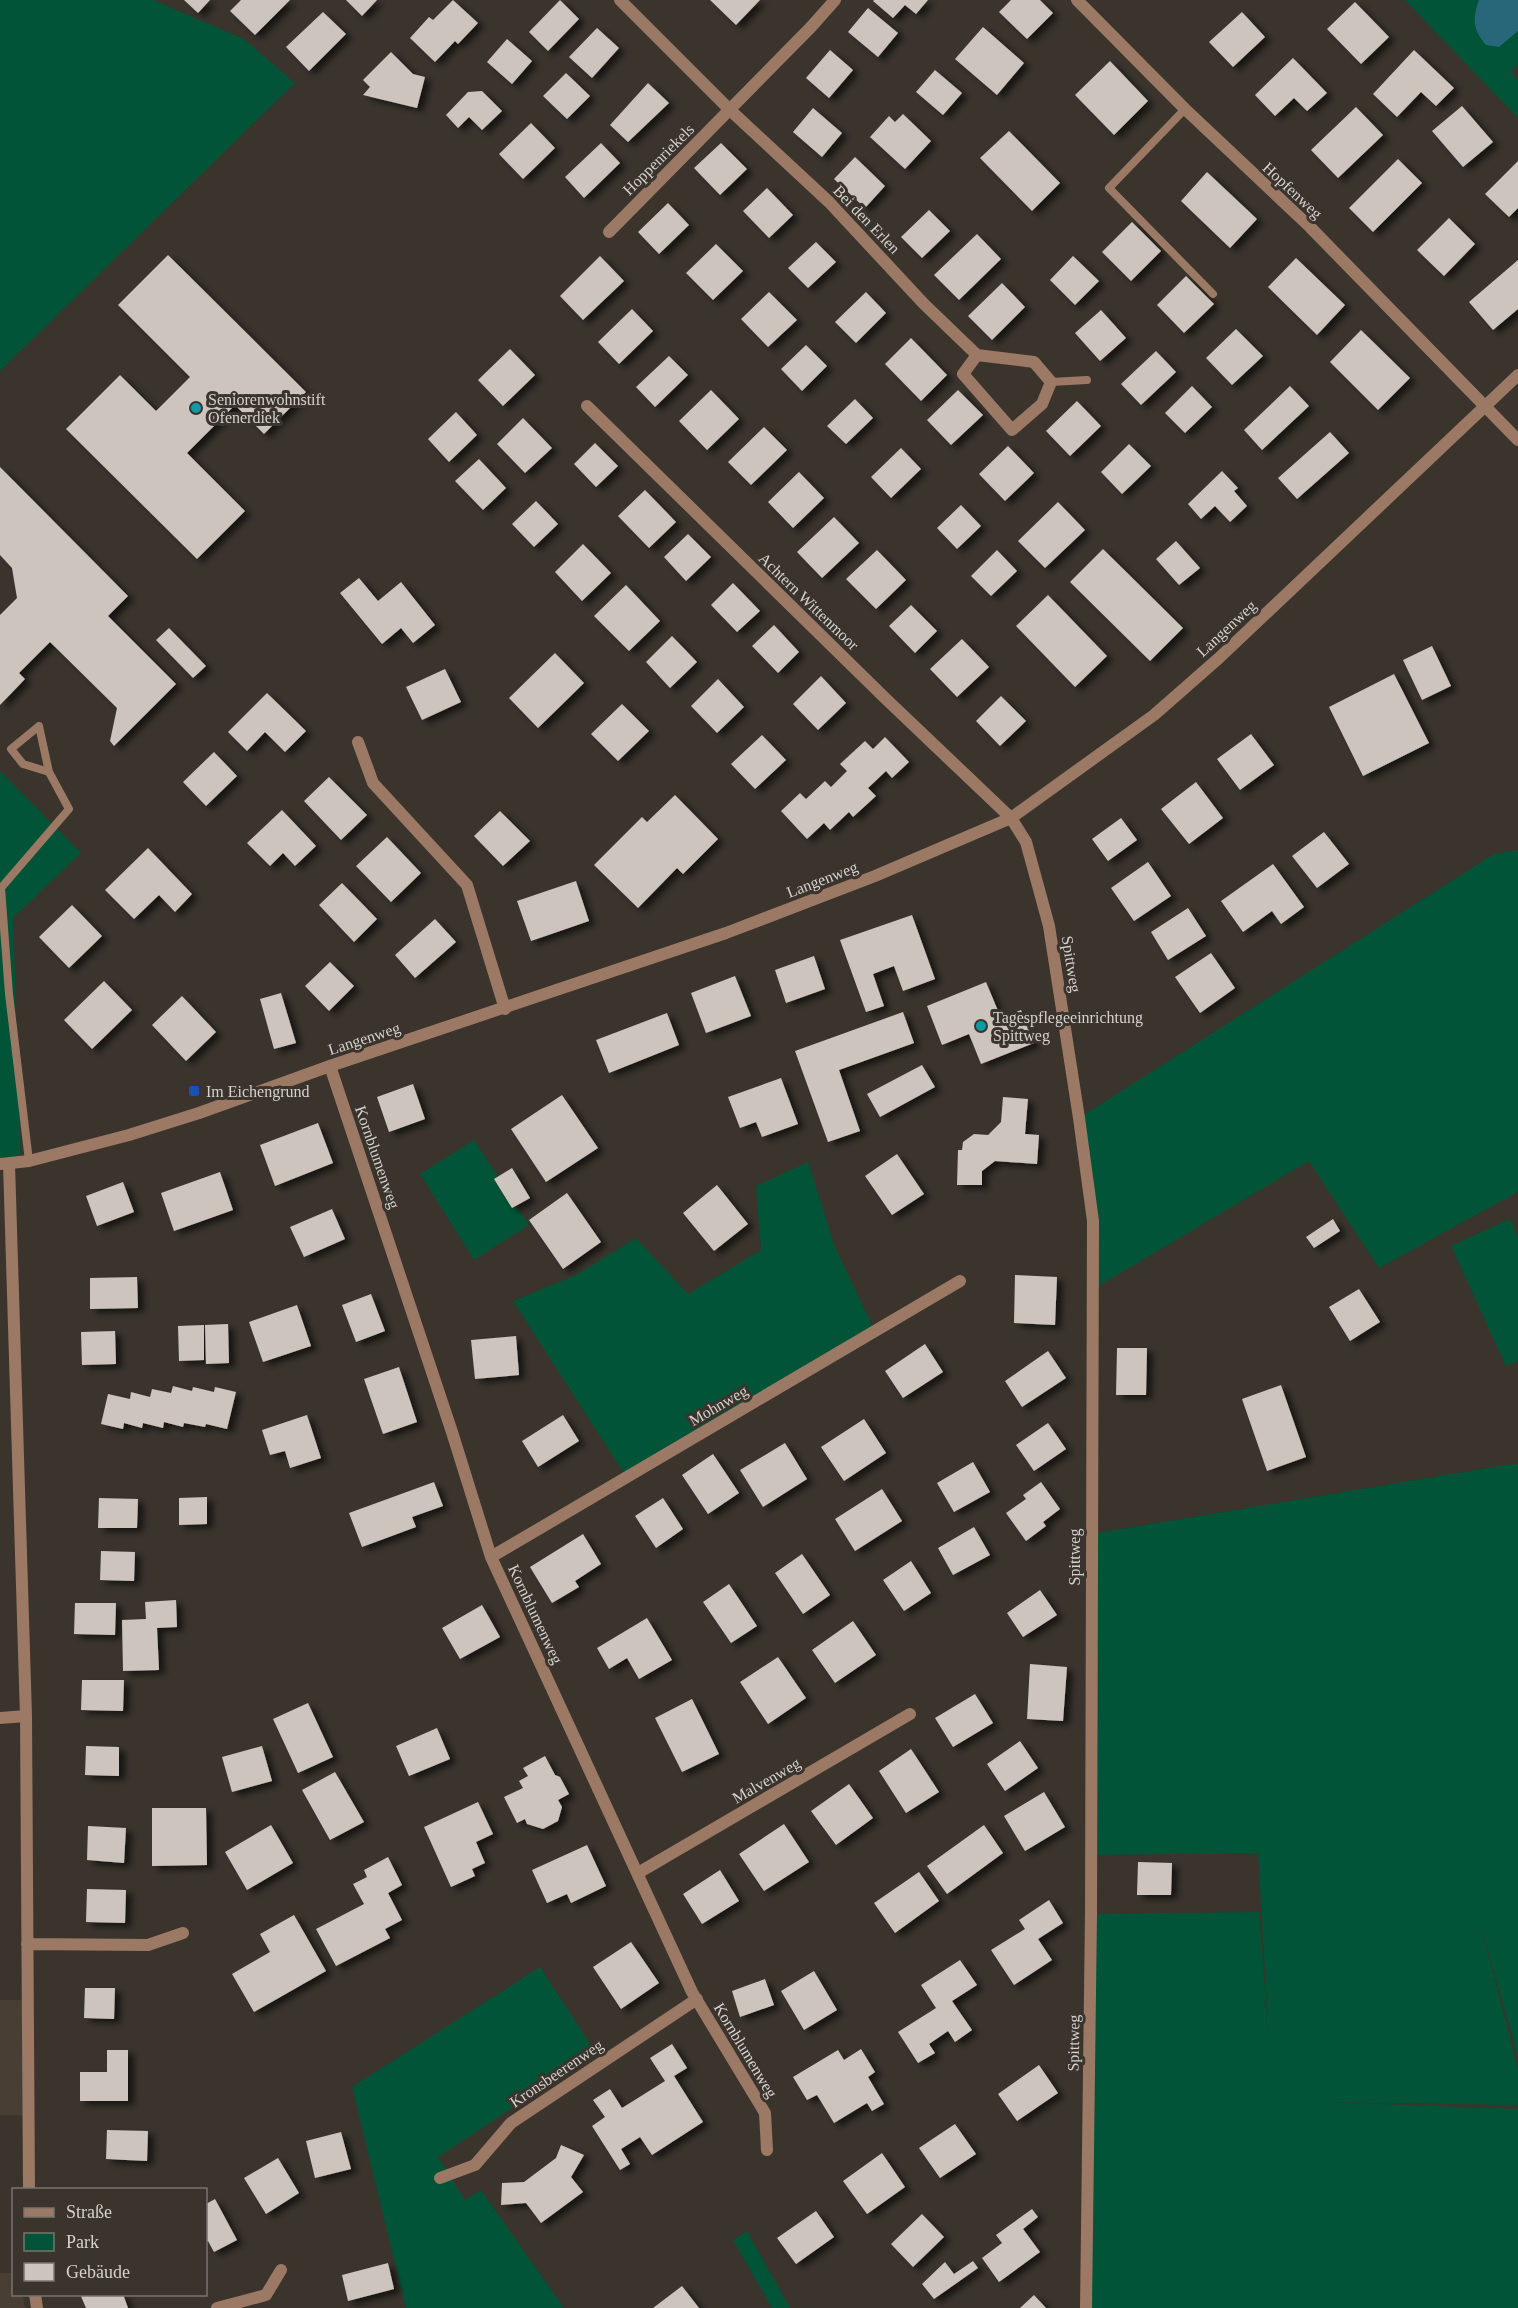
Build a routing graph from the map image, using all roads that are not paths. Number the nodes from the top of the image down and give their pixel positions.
1 (620, 0) edge
2 (835, 0) edge
3 (1077, 0) edge
4 (730, 110) junction
5 (1185, 110) junction
6 (609, 232) dead end
7 (1213, 294) dead end
8 (977, 355) junction
9 (1518, 375) edge
10 (1087, 380) dead end
11 (1051, 382) junction
12 (587, 406) dead end
13 (1485, 406) junction
14 (1518, 440) edge
15 (358, 742) dead end
16 (49, 772) junction
17 (1011, 818) junction
18 (4, 992) edge
19 (506, 1009) junction
20 (330, 1066) junction
21 (29, 1161) junction
22 (5, 1164) edge
23 (960, 1281) dead end
24 (491, 1557) junction
25 (910, 1714) dead end
26 (26, 1716) junction
27 (0, 1718) edge
28 (638, 1873) junction
29 (183, 1933) dead end
30 (27, 1944) junction
31 (697, 1999) junction
32 (767, 2150) dead end
33 (440, 2178) dead end
34 (29, 2188) edge
35 (281, 2270) dead end
36 (217, 2308) edge
37 (1086, 2308) edge

1 - 4 street
2 - 4 street, Hoppenriekels
3 - 5 street, Hopfenweg
4 - 6 street, Hoppenriekels
4 - 8 street, Bei den Erlen
5 - 7 lane
5 - 13 street, Hopfenweg
8 - 11 street
8 - 11 street
9 - 13 street, Langenweg
10 - 11 lane
12 - 17 street, Achtern Wittenmoor
13 - 14 street, Hopfenweg
13 - 17 street, Langenweg
15 - 19 street
16 - 16 lane
16 - 18 lane
17 - 19 street, Langenweg
17 - 37 street, Spittweg
18 - 21 lane
19 - 20 street, Langenweg
20 - 21 street, Langenweg
20 - 24 street, Kornblumenweg
21 - 22 street, Langenweg
22 - 26 street
23 - 24 street, Mohnweg
24 - 28 street, Kornblumenweg
25 - 28 street, Malvenweg
26 - 27 street
26 - 30 street
28 - 31 street, Kornblumenweg
29 - 30 street
30 - 34 street
31 - 32 street, Kornblumenweg
31 - 33 street, Kronsbeerenweg
35 - 36 street

